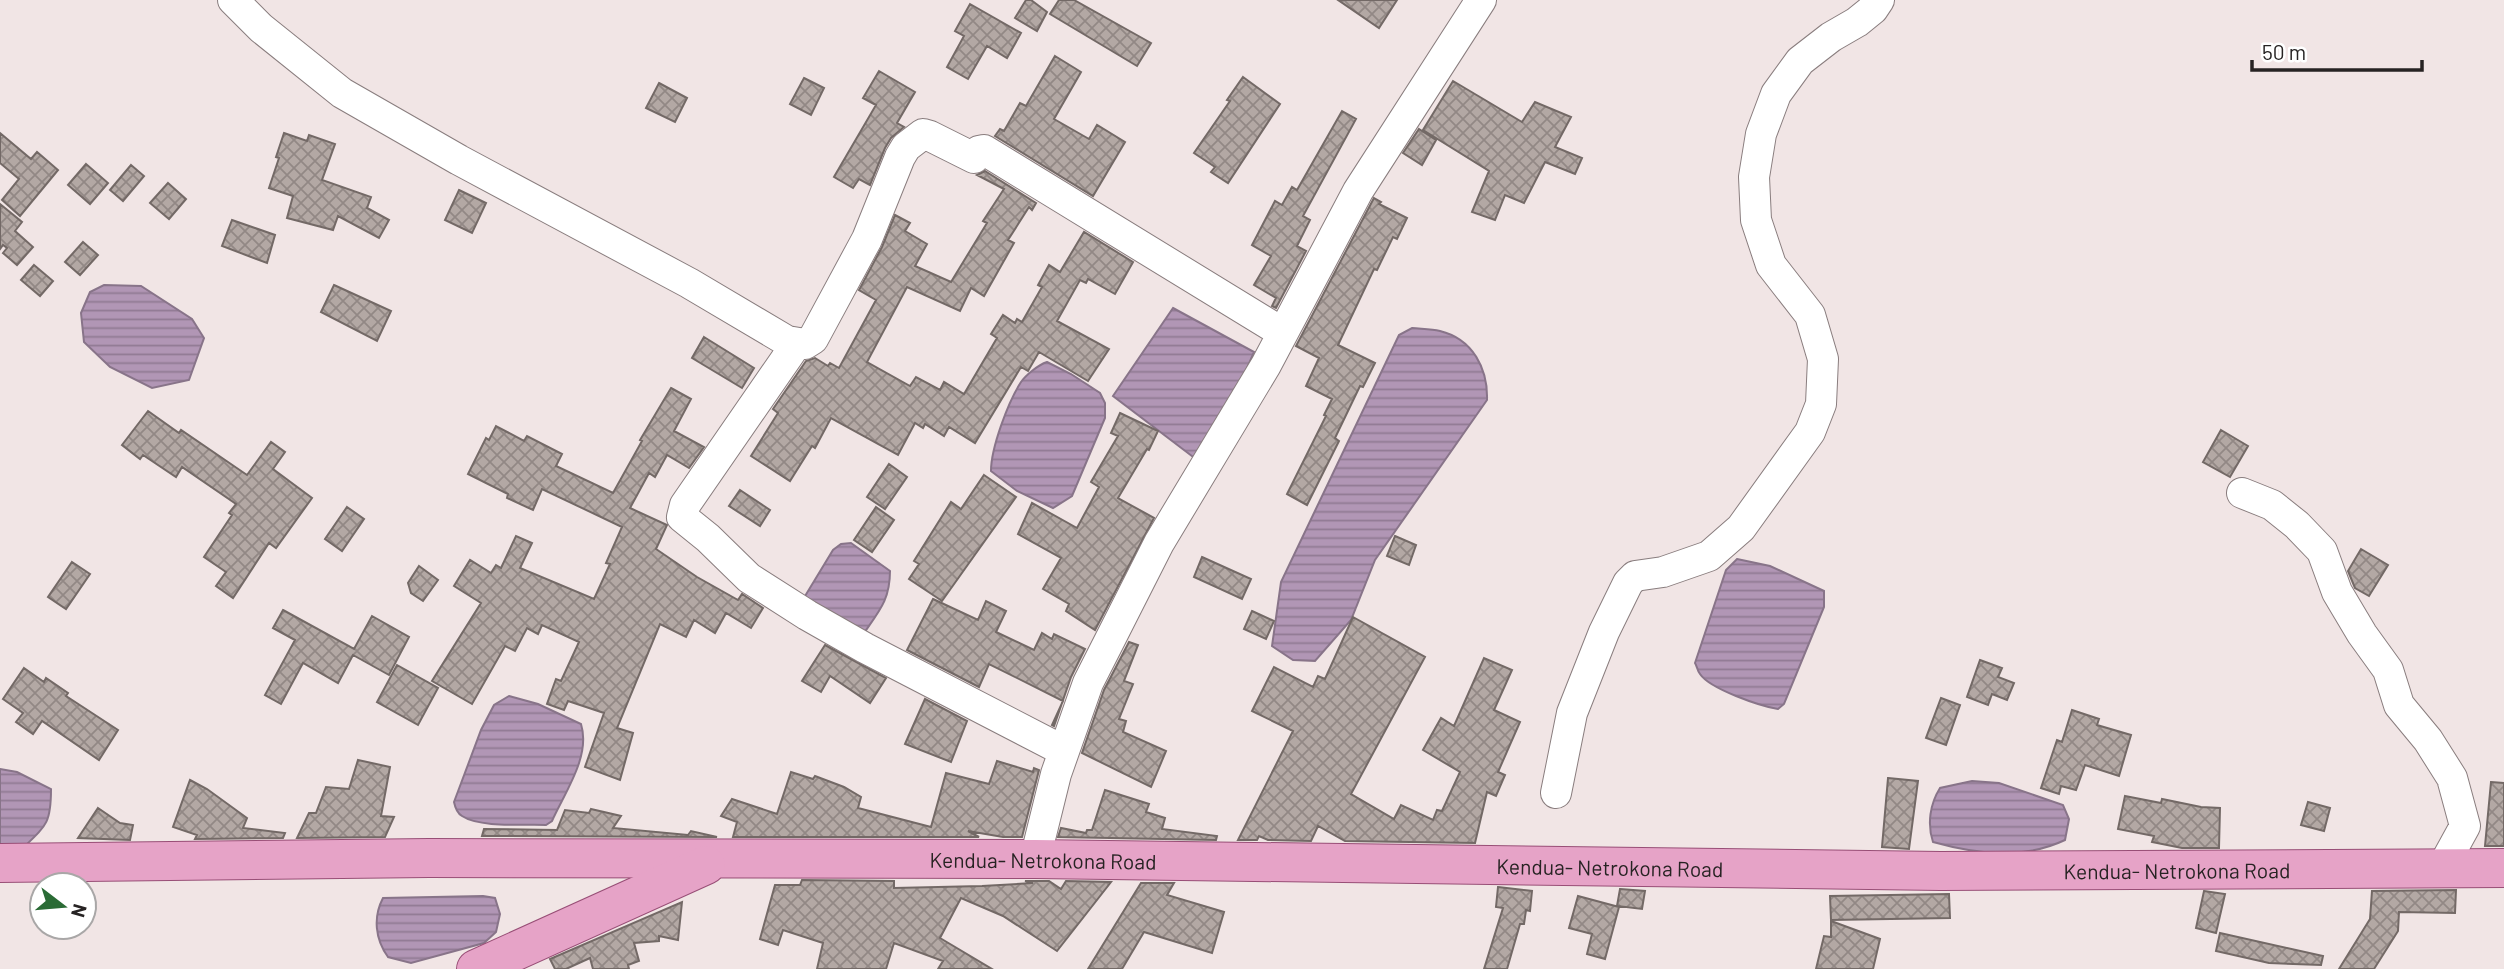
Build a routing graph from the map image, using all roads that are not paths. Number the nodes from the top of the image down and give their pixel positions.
1 (233, 0) edge
2 (1481, 0) edge
3 (1879, 0) edge
4 (1283, 333) junction
5 (797, 343) junction
6 (2242, 493) dead end
7 (1064, 751) junction
8 (1556, 793) dead end
9 (1035, 859) junction
10 (717, 860) junction
11 (0, 863) edge
12 (2504, 867) edge
13 (2442, 868) junction
14 (476, 969) edge

1 - 5 street
2 - 4 street
3 - 8 street
4 - 5 street
4 - 7 street
5 - 7 street
6 - 13 street
7 - 9 street
9 - 10 main road, Kendua- Netrokona Road
9 - 13 main road, Kendua- Netrokona Road
10 - 11 main road, Kendua- Netrokona Road
10 - 14 main road
12 - 13 main road, Kendua- Netrokona Road

